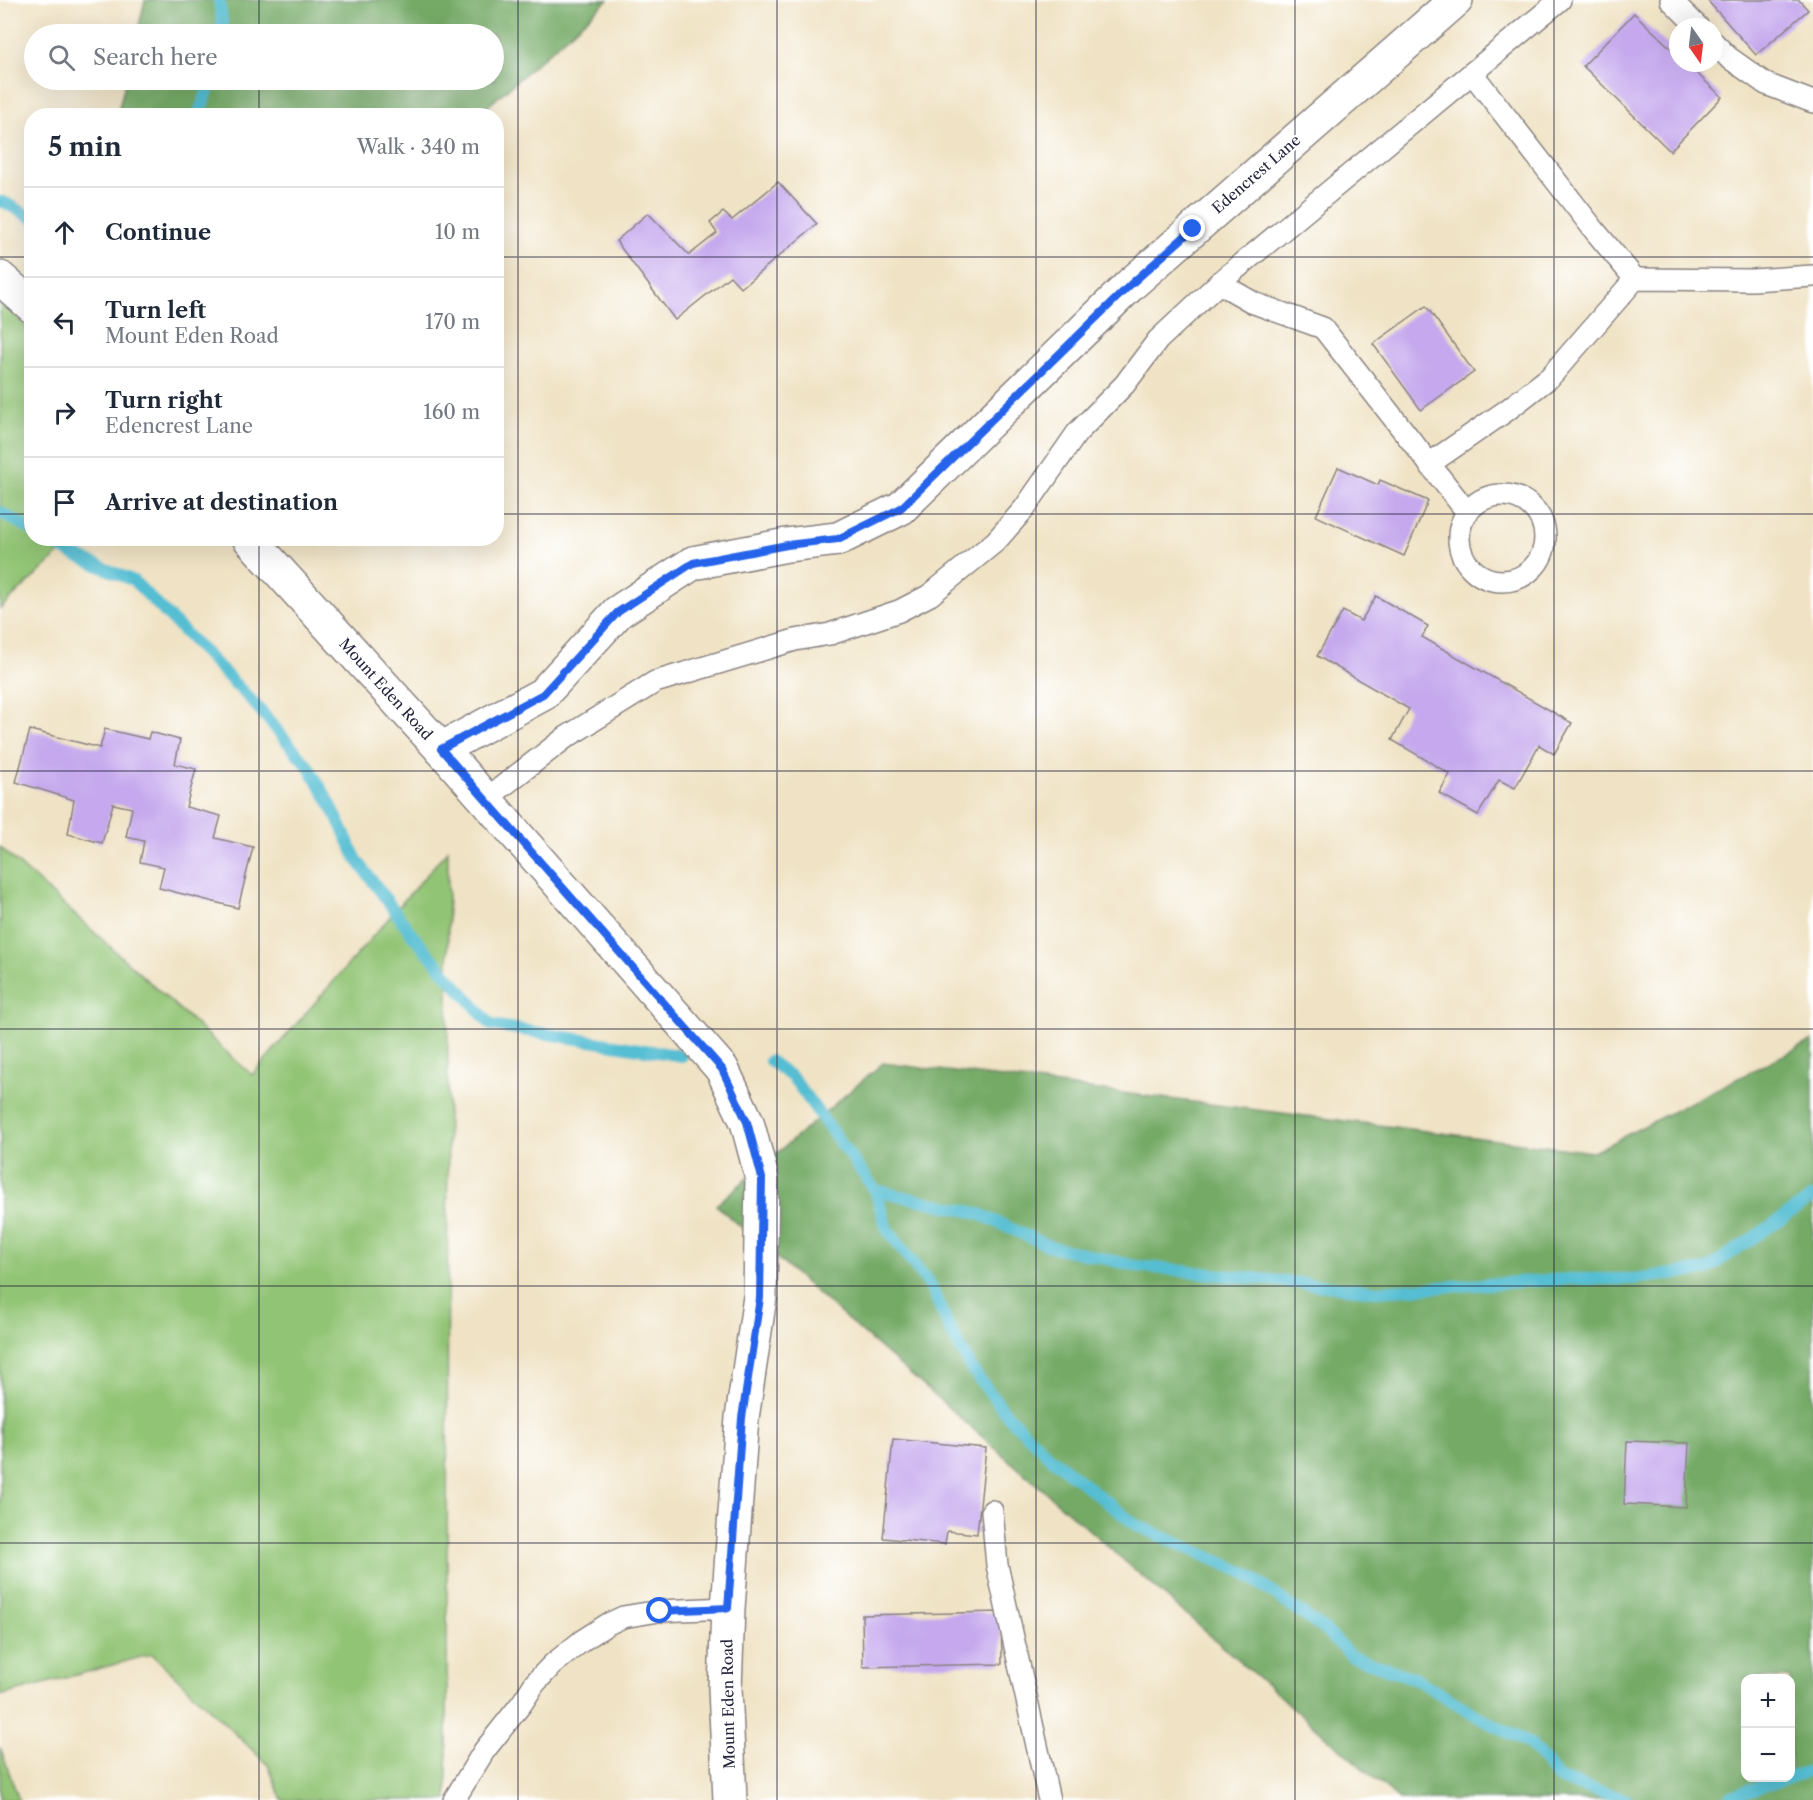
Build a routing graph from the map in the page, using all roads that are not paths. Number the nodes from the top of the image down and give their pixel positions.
1 (1456, 0) edge
2 (1560, 0) edge
3 (1671, 0) edge
4 (1689, 18) edge
5 (1723, 52) edge
6 (1472, 73) junction
7 (1813, 102) edge
8 (1813, 276) edge
9 (0, 278) edge
10 (1635, 279) junction
11 (1219, 283) junction
12 (24, 299) edge
13 (1429, 464) junction
14 (1467, 512) junction
15 (256, 546) edge
16 (441, 749) junction
17 (485, 800) junction
18 (992, 1511) dead end
19 (728, 1608) junction
20 (454, 1800) edge
21 (730, 1800) edge
22 (1049, 1800) edge

1 - 16 street, Edencrest Lane
2 - 6 lane
3 - 4 lane
5 - 7 lane
6 - 10 lane
6 - 11 lane
8 - 10 lane
9 - 12 street
10 - 13 lane
11 - 13 lane
11 - 17 lane
13 - 14 lane
14 - 14 lane
15 - 16 street, Mount Eden Road
16 - 17 street, Mount Eden Road
17 - 19 street, Mount Eden Road
18 - 22 lane
19 - 20 lane
19 - 21 street, Mount Eden Road

